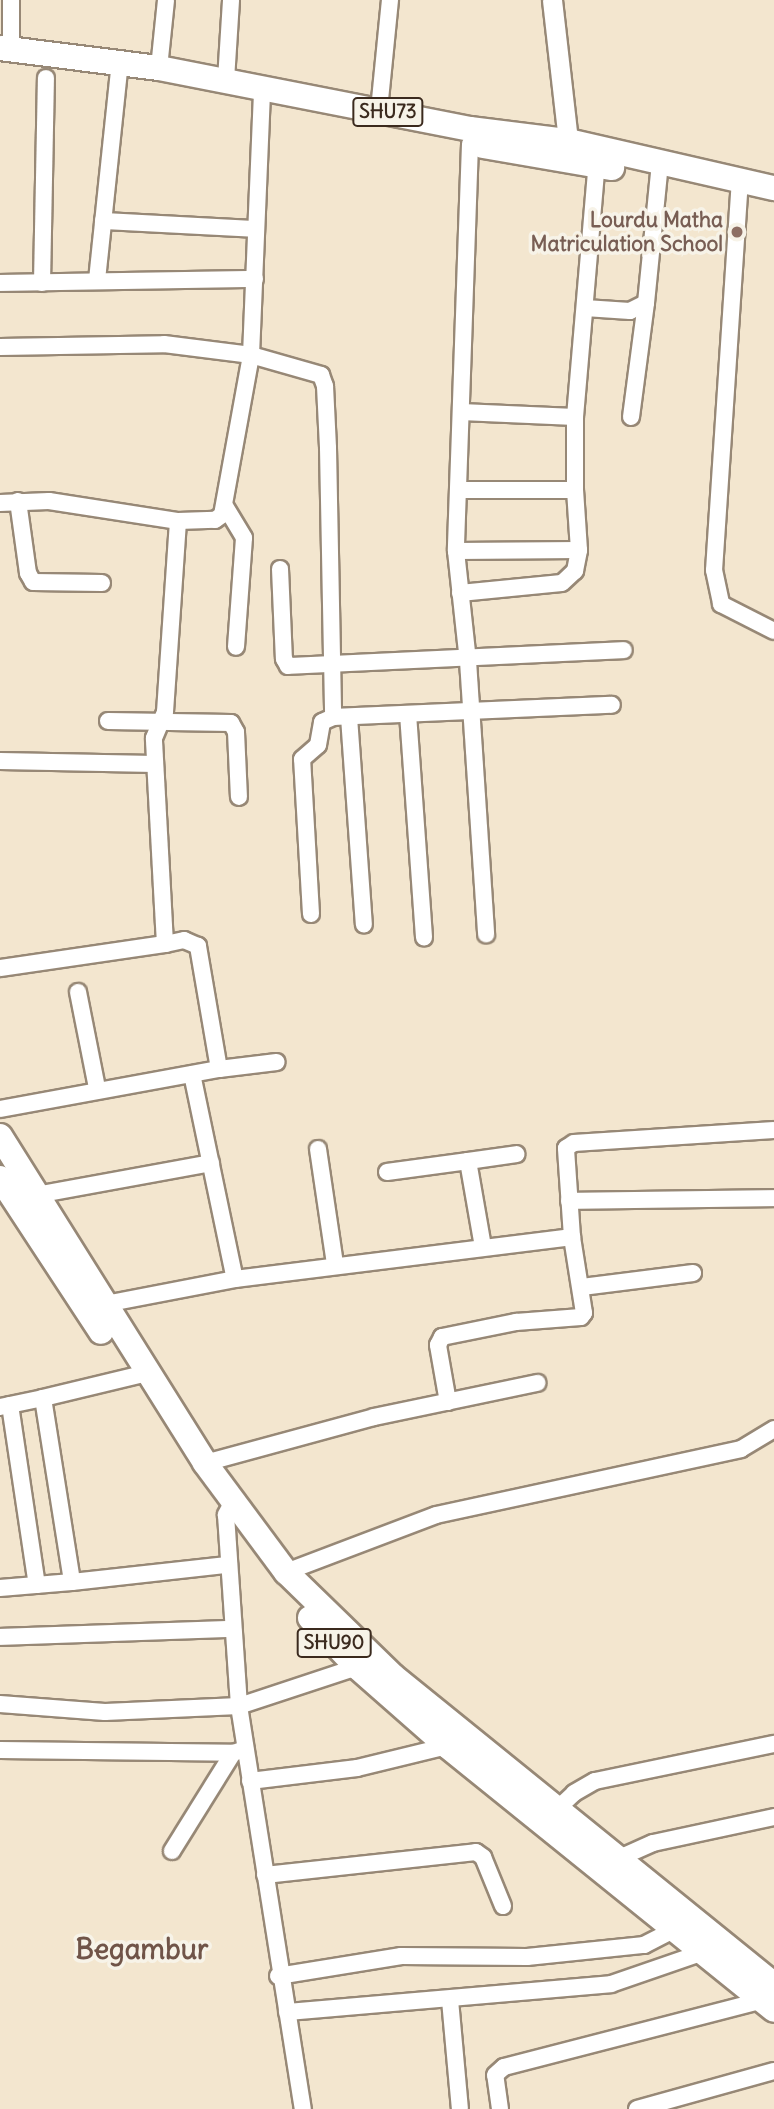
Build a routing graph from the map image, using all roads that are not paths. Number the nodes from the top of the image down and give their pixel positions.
1 (11, 0) edge
2 (166, 0) edge
3 (231, 0) edge
4 (390, 0) edge
5 (552, 0) edge
6 (4, 53) edge
7 (120, 68) junction
8 (159, 68) junction
9 (46, 78) dead end
10 (226, 80) junction
11 (262, 95) junction
12 (379, 110) junction
13 (568, 141) junction
14 (470, 144) junction
15 (597, 158) junction
16 (660, 169) junction
17 (740, 187) junction
18 (774, 188) edge
19 (774, 202) edge
20 (103, 221) junction
21 (255, 229) junction
22 (256, 279) junction
23 (97, 280) junction
24 (41, 283) junction
25 (0, 284) edge
26 (646, 303) junction
27 (585, 307) junction
28 (0, 347) edge
29 (251, 355) junction
30 (461, 412) junction
31 (575, 417) junction
32 (631, 417) dead end
33 (460, 490) junction
34 (575, 490) junction
35 (18, 501) junction
36 (0, 503) edge
37 (225, 506) junction
38 (178, 521) junction
39 (579, 550) junction
40 (456, 551) junction
41 (280, 569) dead end
42 (102, 583) dead end
43 (460, 593) junction
44 (774, 631) edge
45 (236, 647) dead end
46 (624, 650) dead end
47 (468, 661) junction
48 (332, 666) junction
49 (612, 705) dead end
50 (470, 712) junction
51 (408, 713) junction
52 (341, 717) junction
53 (108, 721) dead end
54 (159, 723) junction
55 (0, 761) edge
56 (155, 764) junction
57 (239, 797) dead end
58 (311, 914) dead end
59 (365, 924) dead end
60 (486, 934) dead end
61 (424, 937) dead end
62 (165, 944) junction
63 (0, 968) edge
64 (78, 992) dead end
65 (277, 1062) dead end
66 (219, 1069) junction
67 (192, 1074) junction
68 (97, 1088) junction
69 (0, 1109) edge
70 (774, 1130) edge
71 (0, 1136) edge
72 (318, 1149) dead end
73 (517, 1154) dead end
74 (468, 1161) junction
75 (211, 1163) junction
76 (387, 1172) dead end
77 (16, 1191) edge
78 (774, 1198) edge
79 (569, 1201) junction
80 (572, 1237) junction
81 (483, 1247) junction
82 (335, 1264) junction
83 (693, 1273) dead end
84 (235, 1279) junction
85 (582, 1287) junction
86 (94, 1306) junction
87 (138, 1374) junction
88 (537, 1383) dead end
89 (43, 1398) junction
90 (448, 1402) junction
91 (5, 1406) edge
92 (774, 1429) edge
93 (205, 1463) junction
94 (230, 1508) junction
95 (227, 1566) junction
96 (286, 1572) junction
97 (72, 1581) junction
98 (37, 1585) junction
99 (0, 1588) edge
100 (233, 1629) junction
101 (0, 1637) edge
102 (356, 1667) junction
103 (0, 1704) edge
104 (239, 1706) junction
105 (774, 1744) edge
106 (447, 1746) junction
107 (0, 1750) edge
108 (239, 1751) junction
109 (250, 1781) junction
110 (555, 1811) junction
111 (774, 1817) edge
112 (172, 1851) dead end
113 (617, 1859) junction
114 (265, 1875) junction
115 (503, 1906) dead end
116 (677, 1928) junction
117 (707, 1951) junction
118 (278, 1976) junction
119 (770, 1998) edge
120 (450, 2000) junction
121 (287, 2012) junction
122 (774, 2071) edge
123 (303, 2109) edge
124 (460, 2109) edge
125 (500, 2109) edge
126 (637, 2109) edge

1 - 6 street
2 - 8 street
3 - 10 street
4 - 12 street
5 - 13 street
6 - 7 main road, SHU73
7 - 8 main road, SHU73
7 - 11 main road
7 - 20 street
8 - 10 main road, SHU73
9 - 24 street
10 - 11 main road, SHU73
11 - 12 main road, SHU73
11 - 14 main road
11 - 21 street
12 - 13 main road, SHU73
13 - 15 main road, SHU73
14 - 15 main road
14 - 30 street
15 - 16 main road, SHU73
15 - 27 street
16 - 17 main road, SHU73
16 - 26 street
17 - 18 main road, SHU73
17 - 19 main road
17 - 44 street
20 - 21 street
20 - 23 street
21 - 22 street
22 - 23 street
22 - 29 street
23 - 24 street
24 - 25 street
26 - 27 street
26 - 32 street
27 - 31 street
28 - 29 street
29 - 37 street
29 - 48 street
30 - 31 street
30 - 33 street
31 - 34 street
33 - 34 street
33 - 40 street
34 - 39 street
35 - 36 street
35 - 38 street
35 - 42 street
37 - 38 street
37 - 45 street
38 - 54 street
39 - 40 street
39 - 43 street
40 - 43 street
41 - 48 street
43 - 47 street
46 - 47 street
47 - 48 street
47 - 50 street
48 - 52 street
49 - 50 street
50 - 51 street
50 - 60 street
51 - 52 street
51 - 61 street
52 - 58 street
52 - 59 street
53 - 54 street
54 - 56 street
54 - 57 street
55 - 56 street
56 - 62 street
62 - 63 street
62 - 66 street
64 - 68 street
65 - 66 street
66 - 67 street
67 - 68 street
67 - 75 street
68 - 69 street
70 - 79 street
71 - 77 main road
72 - 82 street
73 - 74 street
74 - 76 street
74 - 81 street
75 - 77 street
75 - 84 street
77 - 86 main road, SHU90
78 - 79 street
79 - 80 street
80 - 81 street
80 - 85 street
81 - 82 street
82 - 84 street
83 - 85 street
84 - 86 street
85 - 90 street
86 - 87 main road, SHU90
87 - 89 street
87 - 93 main road
87 - 94 main road, SHU90
88 - 90 street
89 - 91 street
89 - 97 street
90 - 93 street
91 - 98 street
92 - 96 street
93 - 94 main road
94 - 95 street
94 - 96 main road
94 - 102 main road, SHU90
95 - 97 street
95 - 100 street
96 - 110 main road
97 - 98 street
98 - 99 street
100 - 101 street
100 - 104 street
102 - 104 street
102 - 106 main road, SHU90
103 - 104 street
104 - 108 street
105 - 110 street
106 - 109 street
106 - 116 main road, SHU90
107 - 108 street
108 - 109 street
108 - 112 street
109 - 114 street
110 - 113 main road
111 - 113 street
113 - 119 main road
114 - 115 street
114 - 118 street
116 - 117 main road, SHU90
116 - 118 street
117 - 119 main road, SHU90
117 - 120 street
118 - 121 street
119 - 125 street
120 - 121 street
120 - 124 street
121 - 123 street
122 - 126 street

